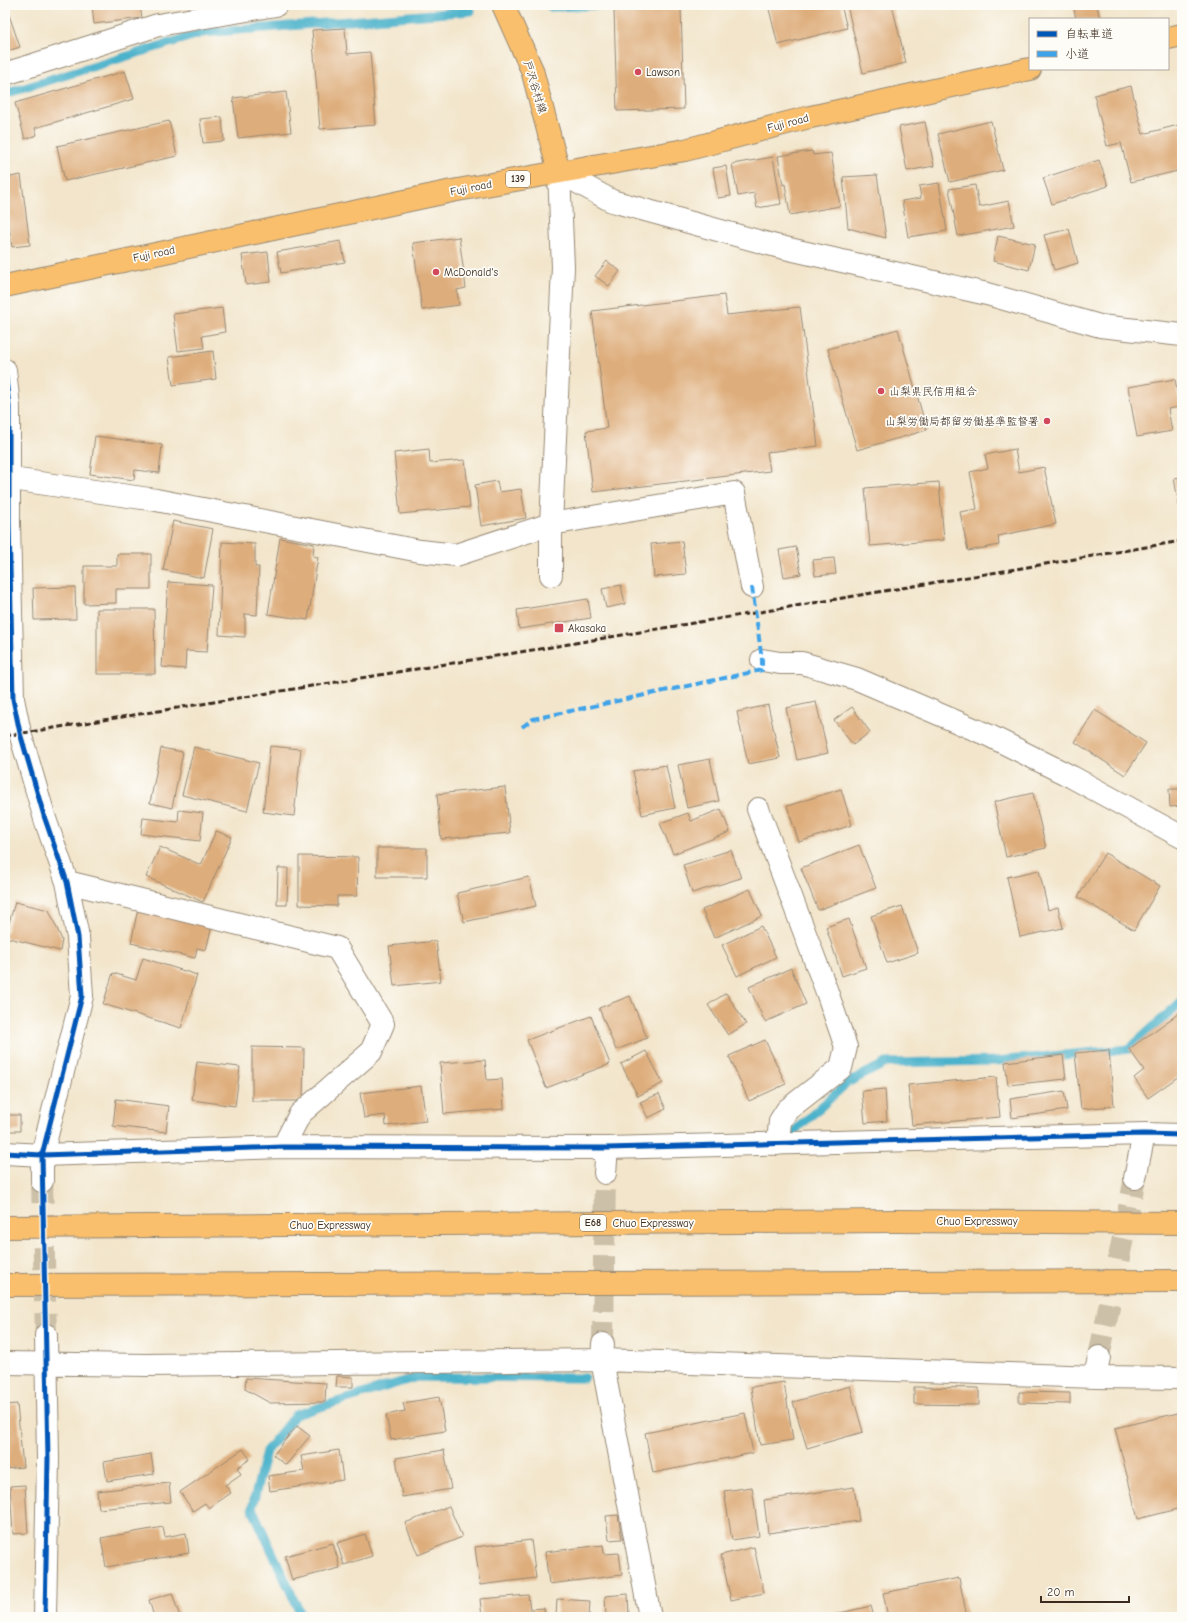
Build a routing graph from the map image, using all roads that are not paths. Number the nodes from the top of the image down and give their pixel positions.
1 (276, 5) edge
2 (504, 5) edge
3 (1182, 35) edge
4 (1169, 38) edge
5 (1029, 69) edge
6 (5, 74) edge
7 (559, 172) junction
8 (5, 286) edge
9 (1182, 335) edge
10 (5, 370) edge
11 (7, 478) edge
12 (551, 524) junction
13 (551, 575) dead end
14 (752, 587) dead end
15 (762, 660) dead end
16 (9, 700) edge
17 (758, 809) dead end
18 (1182, 838) edge
19 (67, 882) junction
20 (1144, 1134) junction
21 (1182, 1135) edge
22 (778, 1144) junction
23 (283, 1147) junction
24 (607, 1148) junction
25 (5, 1153) edge
26 (42, 1155) junction
27 (605, 1173) tunnel mouth
28 (1135, 1178) tunnel mouth
29 (42, 1181) tunnel mouth
30 (1182, 1223) edge
31 (5, 1227) edge
32 (1182, 1281) edge
33 (5, 1285) edge
34 (46, 1335) tunnel mouth
35 (602, 1352) junction
36 (5, 1363) edge
37 (46, 1363) junction
38 (1182, 1378) edge
39 (45, 1617) edge
40 (650, 1617) edge

1 - 6 street
2 - 7 main road, 戸沢谷村線
3 - 4 main road
5 - 7 main road, Fuji road / 139
7 - 8 main road, Fuji road / 139
7 - 9 street
7 - 12 street
10 - 11 street
11 - 12 street
11 - 16 street
12 - 13 street
12 - 14 street
15 - 18 street
16 - 19 street
17 - 22 street
19 - 23 street
19 - 26 street
20 - 21 street
20 - 22 street
20 - 28 street
22 - 24 street
23 - 24 street
23 - 26 street
24 - 27 street
25 - 26 street
26 - 29 street
30 - 31 main road, Chuo Expressway / E68
32 - 33 main road
34 - 37 street
35 - 37 street
35 - 38 street
35 - 40 street
36 - 37 street
37 - 39 street

